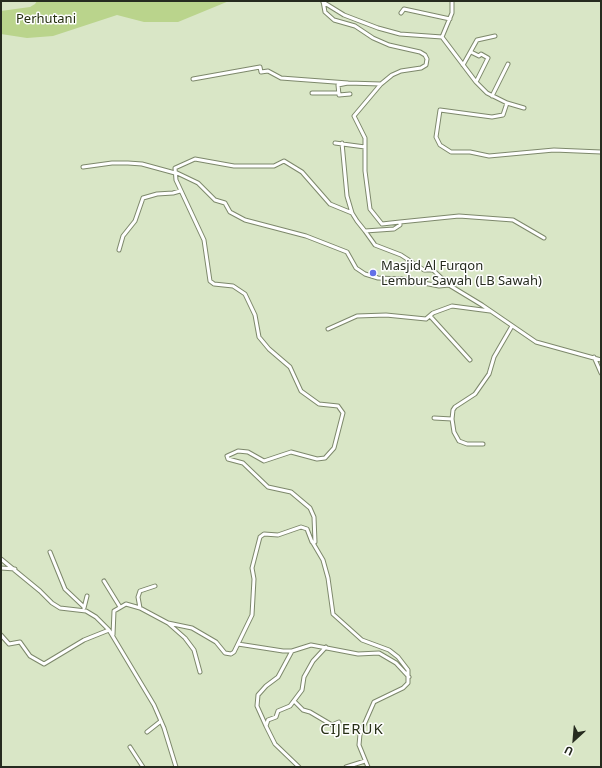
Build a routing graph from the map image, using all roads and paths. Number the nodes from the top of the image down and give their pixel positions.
1 (323, 1) edge
2 (452, 1) edge
3 (332, 8) junction
4 (326, 12) junction
5 (401, 13) dead end
6 (450, 19) junction
7 (495, 36) dead end
8 (442, 37) junction
9 (471, 52) junction
10 (508, 64) dead end
11 (463, 65) junction
12 (193, 79) dead end
13 (476, 82) junction
14 (348, 83) junction
15 (381, 84) junction
16 (312, 93) dead end
17 (339, 93) junction
18 (350, 94) dead end
19 (492, 96) junction
20 (507, 103) junction
21 (524, 108) dead end
22 (335, 143) dead end
23 (342, 143) junction
24 (365, 147) junction
25 (601, 152) edge
26 (83, 167) dead end
27 (175, 173) junction
28 (180, 191) junction
29 (352, 213) junction
30 (400, 222) junction
31 (366, 231) junction
32 (544, 238) dead end
33 (120, 250) dead end
34 (449, 285) junction
35 (492, 312) junction
36 (430, 316) junction
37 (512, 326) junction
38 (328, 329) dead end
39 (594, 357) junction
40 (470, 360) dead end
41 (601, 360) edge
42 (601, 373) edge
43 (434, 418) dead end
44 (452, 419) junction
45 (483, 444) dead end
46 (313, 543) junction
47 (50, 552) dead end
48 (1, 559) edge
49 (1, 568) edge
50 (15, 570) junction
51 (104, 581) dead end
52 (155, 586) dead end
53 (87, 596) dead end
54 (84, 607) junction
55 (120, 607) junction
56 (140, 608) junction
57 (86, 611) junction
58 (168, 623) junction
59 (109, 630) junction
60 (1, 636) edge
61 (113, 637) junction
62 (238, 644) junction
63 (326, 647) junction
64 (292, 651) junction
65 (200, 672) dead end
66 (409, 678) junction
67 (294, 701) junction
68 (161, 721) junction
69 (339, 722) dead end
70 (266, 726) junction
71 (147, 732) dead end
72 (130, 746) dead end
73 (365, 761) junction
74 (143, 767) edge
75 (176, 767) edge
76 (299, 767) edge
77 (346, 767) edge
78 (368, 767) edge

1 - 3 street
1 - 4 street
2 - 6 street
3 - 4 street
3 - 8 street
4 - 15 street
5 - 6 street
6 - 8 street
7 - 9 street
8 - 11 street
9 - 11 street
9 - 13 street
10 - 19 street
11 - 13 street
12 - 14 street
13 - 19 street
14 - 15 street
14 - 17 street
15 - 24 street
16 - 17 street
17 - 18 street
19 - 20 street
20 - 21 street
20 - 25 street
22 - 23 street
23 - 24 street
23 - 29 street
24 - 30 street
26 - 27 street
27 - 28 street
27 - 29 street
27 - 34 street
28 - 33 street
28 - 46 street
29 - 31 street
30 - 31 street
30 - 32 street
31 - 34 street
34 - 35 street
35 - 36 street
35 - 37 street
36 - 38 street
36 - 40 street
37 - 39 street
37 - 44 street
39 - 41 street
39 - 42 street
43 - 44 street
44 - 45 street
46 - 62 street
46 - 66 street
47 - 54 street
48 - 50 street
49 - 50 street
50 - 57 street
51 - 55 street
52 - 56 street
53 - 54 street
54 - 57 street
55 - 56 street
55 - 61 street
56 - 58 street
57 - 59 street
58 - 62 street
58 - 65 street
59 - 60 street
59 - 61 street
61 - 68 street
62 - 64 street
63 - 64 street
63 - 66 street
63 - 67 street
64 - 70 street
66 - 73 street
67 - 69 street
67 - 70 street
68 - 71 street
68 - 75 street
70 - 76 street
72 - 74 street
73 - 77 street
73 - 78 street

